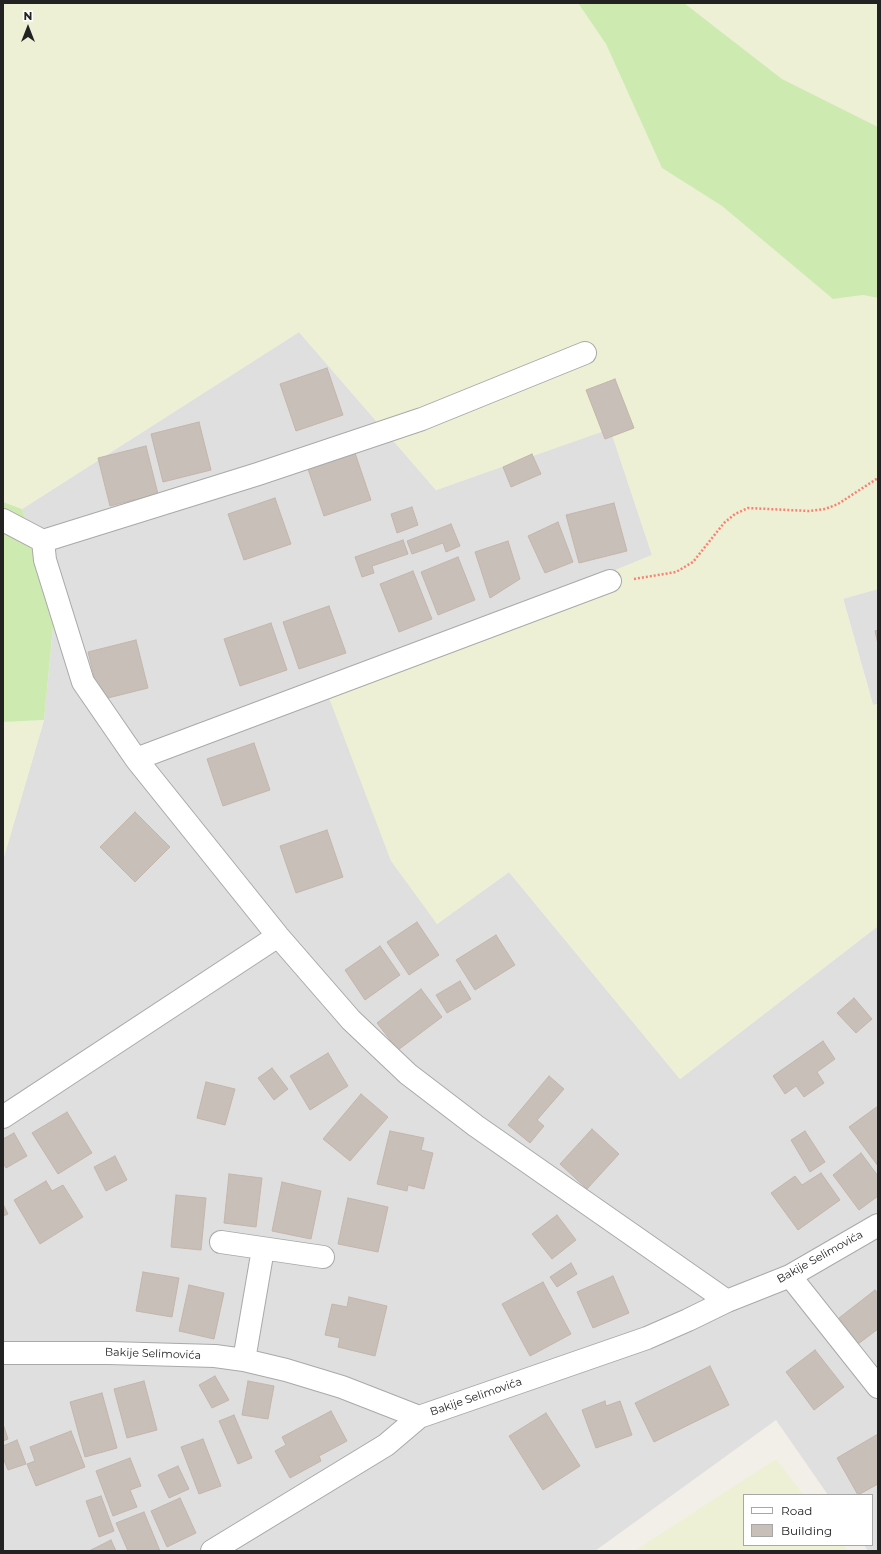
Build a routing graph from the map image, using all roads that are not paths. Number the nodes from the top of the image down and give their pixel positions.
1 (585, 353) dead end
2 (3, 520) edge
3 (43, 541) junction
4 (610, 581) road end
5 (136, 759) junction
6 (278, 936) junction
7 (3, 1117) edge
8 (878, 1225) edge
9 (221, 1242) dead end
10 (263, 1249) junction
11 (323, 1257) dead end
12 (790, 1276) junction
13 (727, 1301) junction
14 (3, 1353) edge
15 (244, 1360) junction
16 (878, 1387) edge
17 (419, 1417) junction
18 (212, 1551) edge

1 - 3 street
2 - 3 street
3 - 5 street
4 - 5 street
5 - 6 street
6 - 7 street
6 - 13 street
8 - 12 street, Bakije Selimovića
9 - 10 street
10 - 11 street
10 - 15 street
12 - 13 street, Bakije Selimovića
12 - 16 street
13 - 17 street, Bakije Selimovića
14 - 15 street, Bakije Selimovića
15 - 17 street, Bakije Selimovića
17 - 18 street

